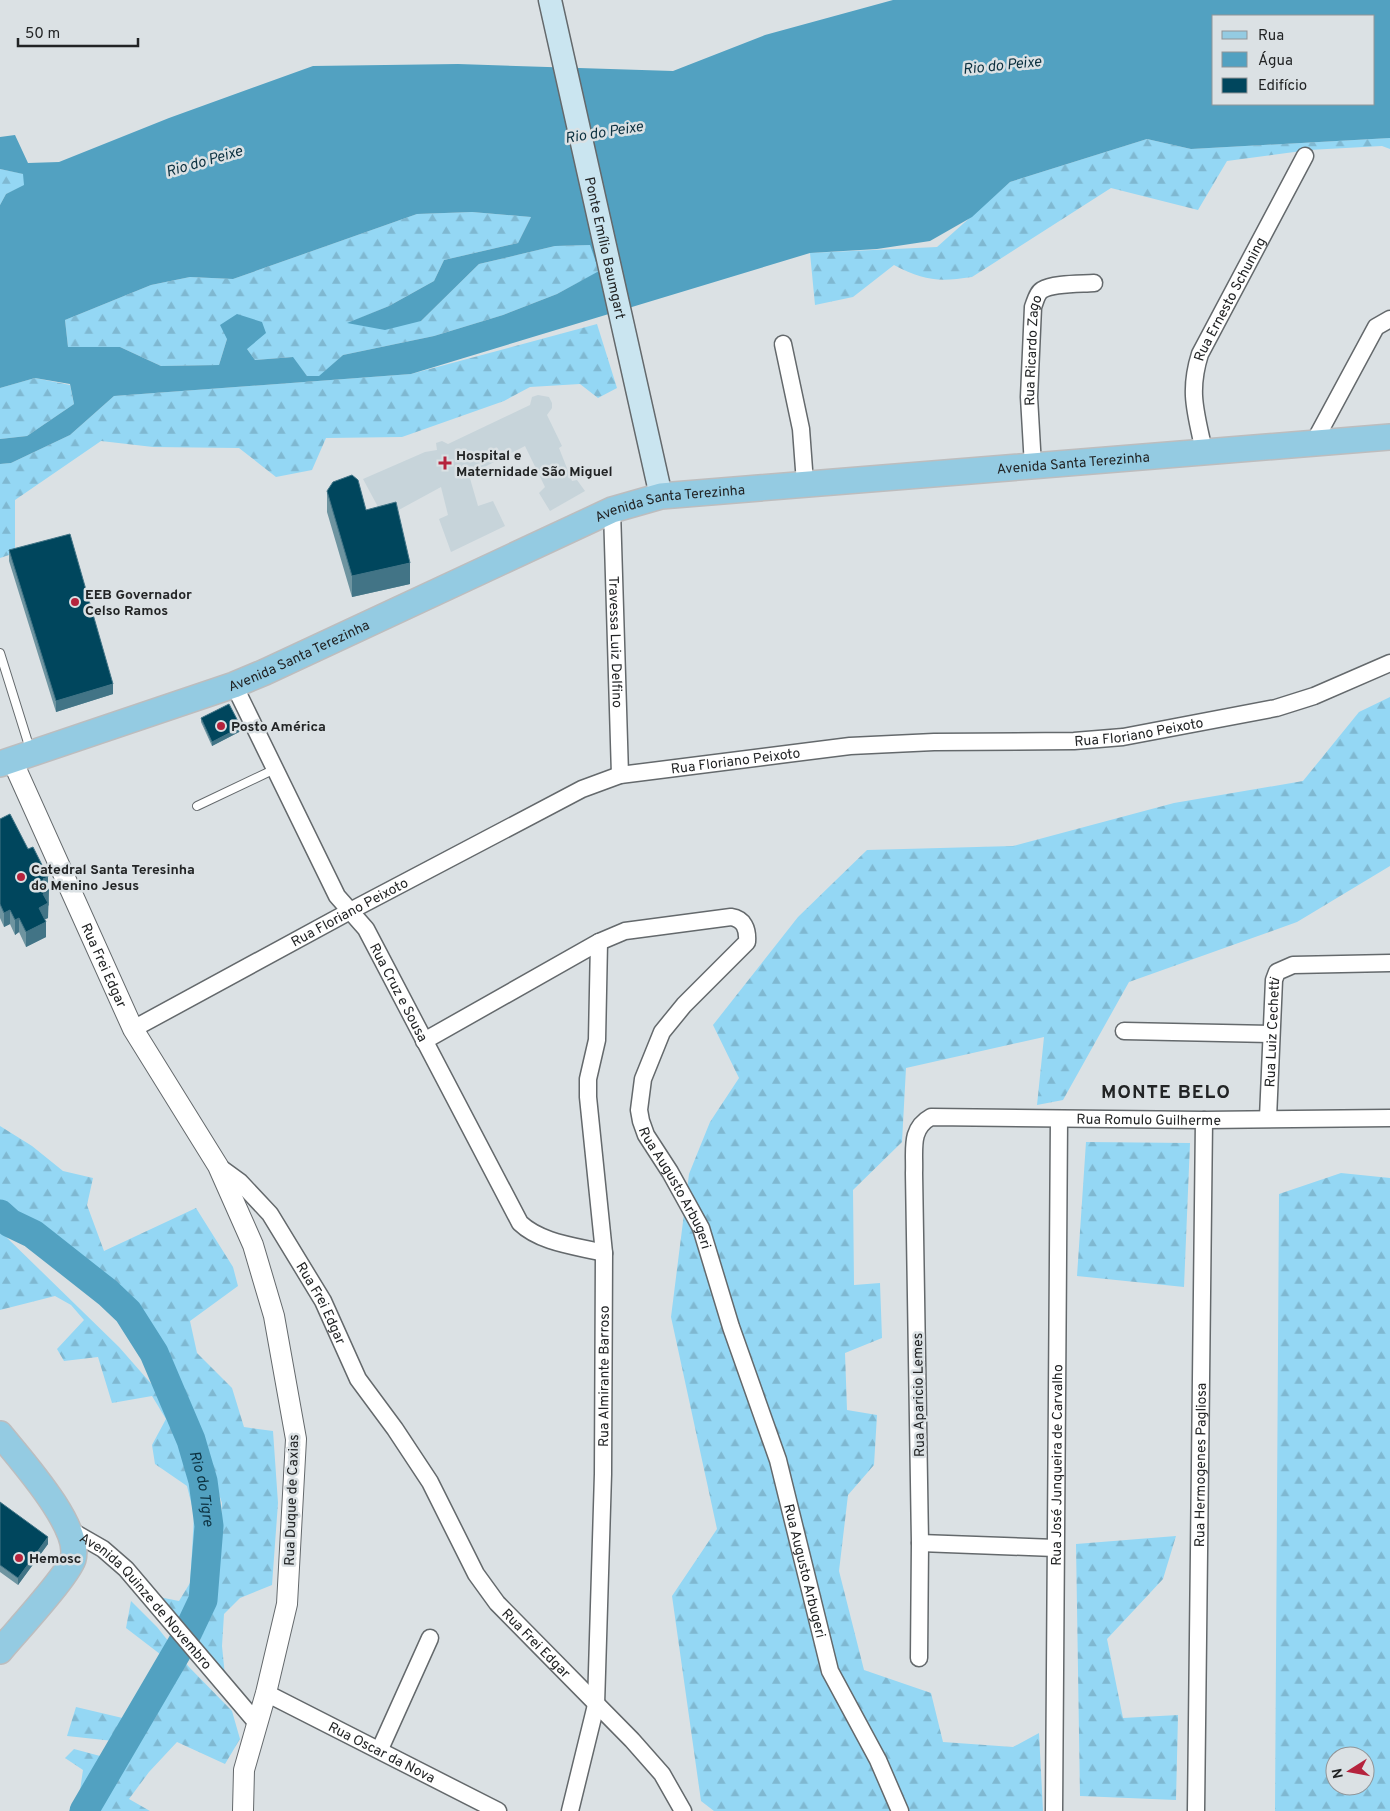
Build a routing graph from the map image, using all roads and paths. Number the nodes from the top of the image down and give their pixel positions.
1 (550, 0) edge
2 (1306, 156) dead end
3 (1094, 283) dead end
4 (1390, 319) edge
5 (783, 344) dead end
6 (1390, 437) edge
7 (1314, 442) junction
8 (1204, 451) junction
9 (1033, 466) junction
10 (805, 483) junction
11 (661, 496) junction
12 (612, 510) junction
13 (0, 653) edge
14 (1390, 663) edge
15 (234, 685) junction
16 (14, 759) edge
17 (275, 769) junction
18 (620, 775) junction
19 (197, 806) dead end
20 (352, 910) junction
21 (599, 942) junction
22 (1390, 963) edge
23 (133, 1029) junction
24 (1124, 1031) dead end
25 (1271, 1034) junction
26 (424, 1041) junction
27 (1268, 1118) junction
28 (1390, 1118) edge
29 (1059, 1119) junction
30 (1204, 1120) junction
31 (915, 1132) joint
32 (218, 1166) junction
33 (604, 1253) junction
34 (0, 1434) edge
35 (70, 1530) junction
36 (920, 1543) junction
37 (1055, 1548) junction
38 (430, 1638) dead end
39 (0, 1652) edge
40 (919, 1658) dead end
41 (266, 1693) junction
42 (596, 1705) junction
43 (256, 1722) junction
44 (380, 1750) junction
45 (243, 1811) edge
46 (498, 1811) edge
47 (570, 1811) edge
48 (683, 1811) edge
49 (900, 1811) edge
50 (1054, 1811) edge
51 (1196, 1811) edge

1 - 11 main road, Ponte Emílio Baumgart
2 - 8 street, Rua Ernesto Schuning
3 - 9 street, Rua Ricardo Zago
4 - 7 street
5 - 10 street
6 - 7 main road, Avenida Santa Terezinha
7 - 8 main road, Avenida Santa Terezinha
8 - 9 main road, Avenida Santa Terezinha
9 - 10 main road, Avenida Santa Terezinha
10 - 11 main road, Avenida Santa Terezinha
11 - 12 main road, Avenida Santa Terezinha
12 - 15 main road, Avenida Santa Terezinha
12 - 18 street, Travessa Luiz Delfino
13 - 16 lane
14 - 18 street, Rua Floriano Peixoto
15 - 16 main road, Avenida Santa Terezinha
15 - 17 street, Rua Cruz e Sousa
16 - 23 street, Rua Frei Edgar
17 - 19 lane
17 - 20 street, Rua Cruz e Sousa
18 - 20 street, Rua Floriano Peixoto
20 - 23 street, Rua Floriano Peixoto
20 - 26 street, Rua Cruz e Sousa
21 - 26 street, Rua Augusto Arbugeri
21 - 33 street, Rua Almirante Barroso
21 - 49 street, Rua Augusto Arbugeri
22 - 25 street, Rua Luiz Cechetti
23 - 32 street, Rua Frei Edgar
24 - 25 street
25 - 27 street, Rua Luiz Cechetti
26 - 33 street, Rua Cruz e Sousa
27 - 28 street, Rua Romulo Guilherme
27 - 30 street, Rua Romulo Guilherme
29 - 30 street, Rua Romulo Guilherme
29 - 31 street, Rua Romulo Guilherme
29 - 37 street, Rua José Junqueira de Carvalho
30 - 51 street, Rua Hermogenes Pagliosa
31 - 36 street, Rua Aparicio Lemes
32 - 41 street, Rua Duque de Caxias
32 - 42 street, Rua Frei Edgar
33 - 42 street, Rua Almirante Barroso
34 - 35 main road, Avenida Quinze de Novembro
35 - 39 main road
35 - 43 street, Avenida Quinze de Novembro
36 - 37 street
36 - 40 street, Rua Aparicio Lemes
37 - 50 street, Rua José Junqueira de Carvalho
38 - 44 street
41 - 43 street, Rua Duque de Caxias
41 - 44 street, Rua Oscar da Nova
42 - 47 street, Rua Almirante Barroso
42 - 48 street, Rua Frei Edgar
43 - 45 street, Rua Duque de Caxias
44 - 46 street, Rua Oscar da Nova

